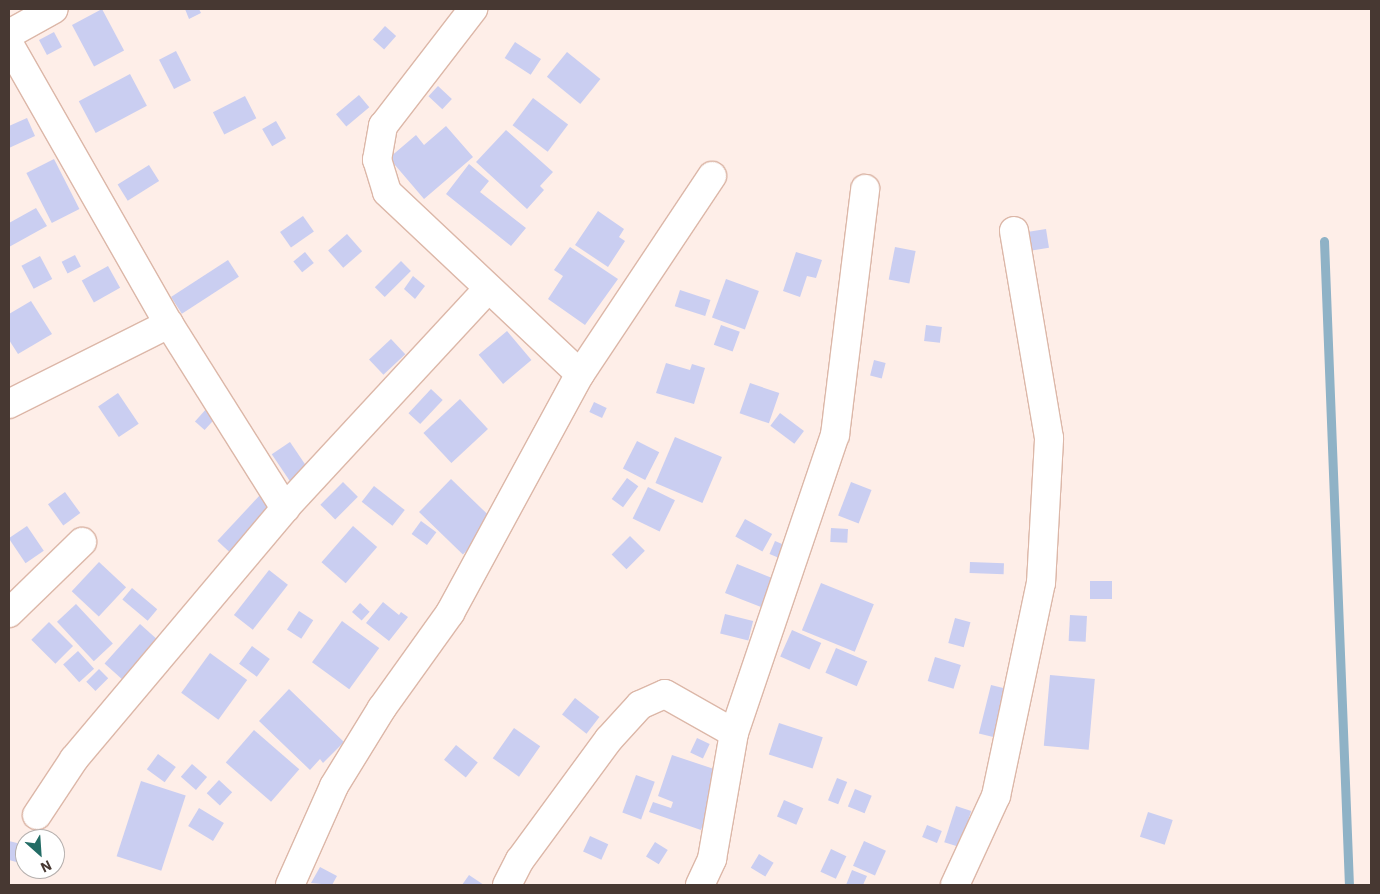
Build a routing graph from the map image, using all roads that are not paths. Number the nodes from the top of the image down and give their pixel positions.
1 (54, 9) edge
2 (473, 9) edge
3 (9, 34) edge
4 (9, 44) edge
5 (712, 176) dead end
6 (865, 189) dead end
7 (1014, 231) dead end
8 (487, 290) junction
9 (169, 324) junction
10 (580, 374) junction
11 (9, 404) edge
12 (285, 508) junction
13 (82, 542) dead end
14 (9, 613) edge
15 (734, 733) junction
16 (37, 815) dead end
17 (290, 885) edge
18 (507, 885) edge
19 (700, 885) edge
20 (955, 885) edge

1 - 3 street
2 - 8 street
4 - 9 street
5 - 10 street
6 - 15 street
7 - 20 street
8 - 10 street
8 - 12 street
9 - 11 street
9 - 12 street
10 - 17 street
12 - 16 street
13 - 14 street
15 - 18 street
15 - 19 street

